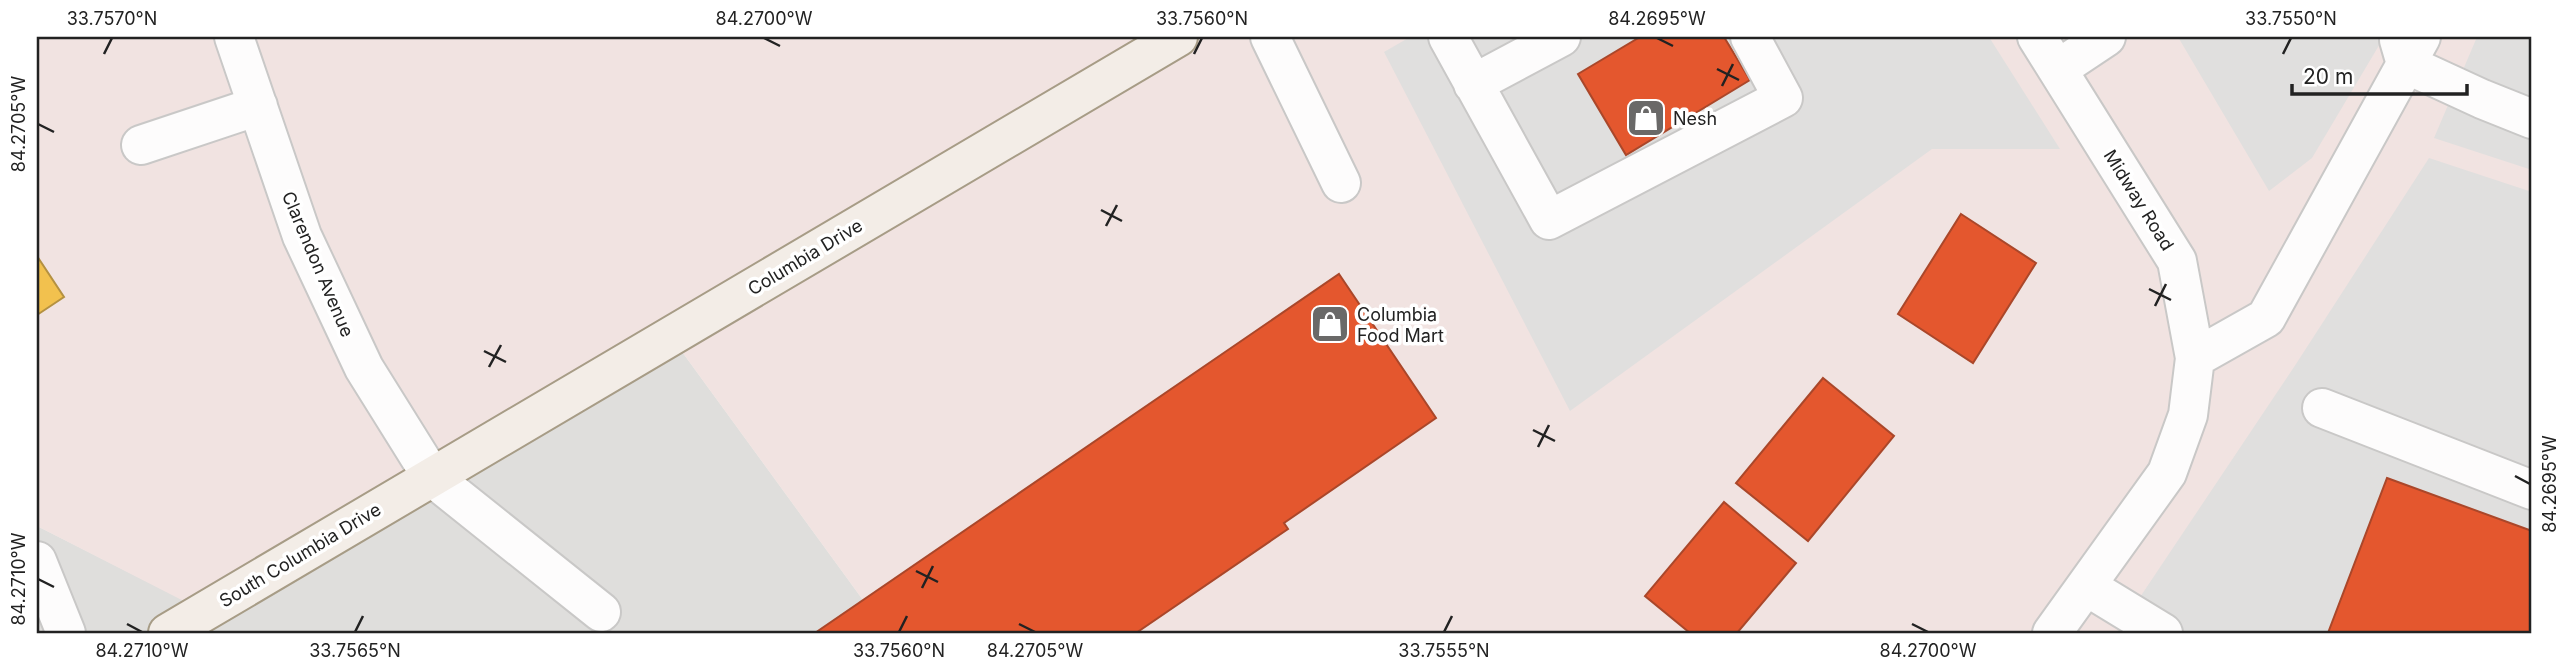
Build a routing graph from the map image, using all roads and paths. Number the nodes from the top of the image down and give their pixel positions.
1 (234, 37) edge
2 (1178, 37) edge
3 (1270, 37) edge
4 (1448, 37) edge
5 (1561, 37) edge
6 (1750, 37) edge
7 (2037, 37) edge
8 (2106, 37) edge
9 (2408, 46) edge
10 (2058, 69) junction
11 (1473, 84) junction
12 (258, 106) junction
13 (2532, 119) edge
14 (141, 145) dead end
15 (1341, 183) dead end
16 (2195, 358) junction
17 (2322, 408) dead end
18 (432, 477) junction
19 (2532, 490) edge
20 (37, 561) edge
21 (2086, 586) junction
22 (601, 612) dead end
23 (66, 633) edge
24 (168, 633) edge
25 (2052, 633) edge
26 (2163, 633) edge

1 - 12 street, Clarendon Avenue
2 - 18 main road, Columbia Drive
3 - 15 street
4 - 11 street
5 - 11 street
6 - 11 street
7 - 10 street, Midway Road
8 - 10 street
9 - 13 street
9 - 16 street
10 - 16 street, Midway Road
12 - 14 street
12 - 18 street, Clarendon Avenue
16 - 21 street, Midway Road
17 - 19 street
18 - 22 street, Clarendon Avenue
18 - 24 main road, South Columbia Drive
20 - 23 street
21 - 25 street, Midway Road
21 - 26 street

